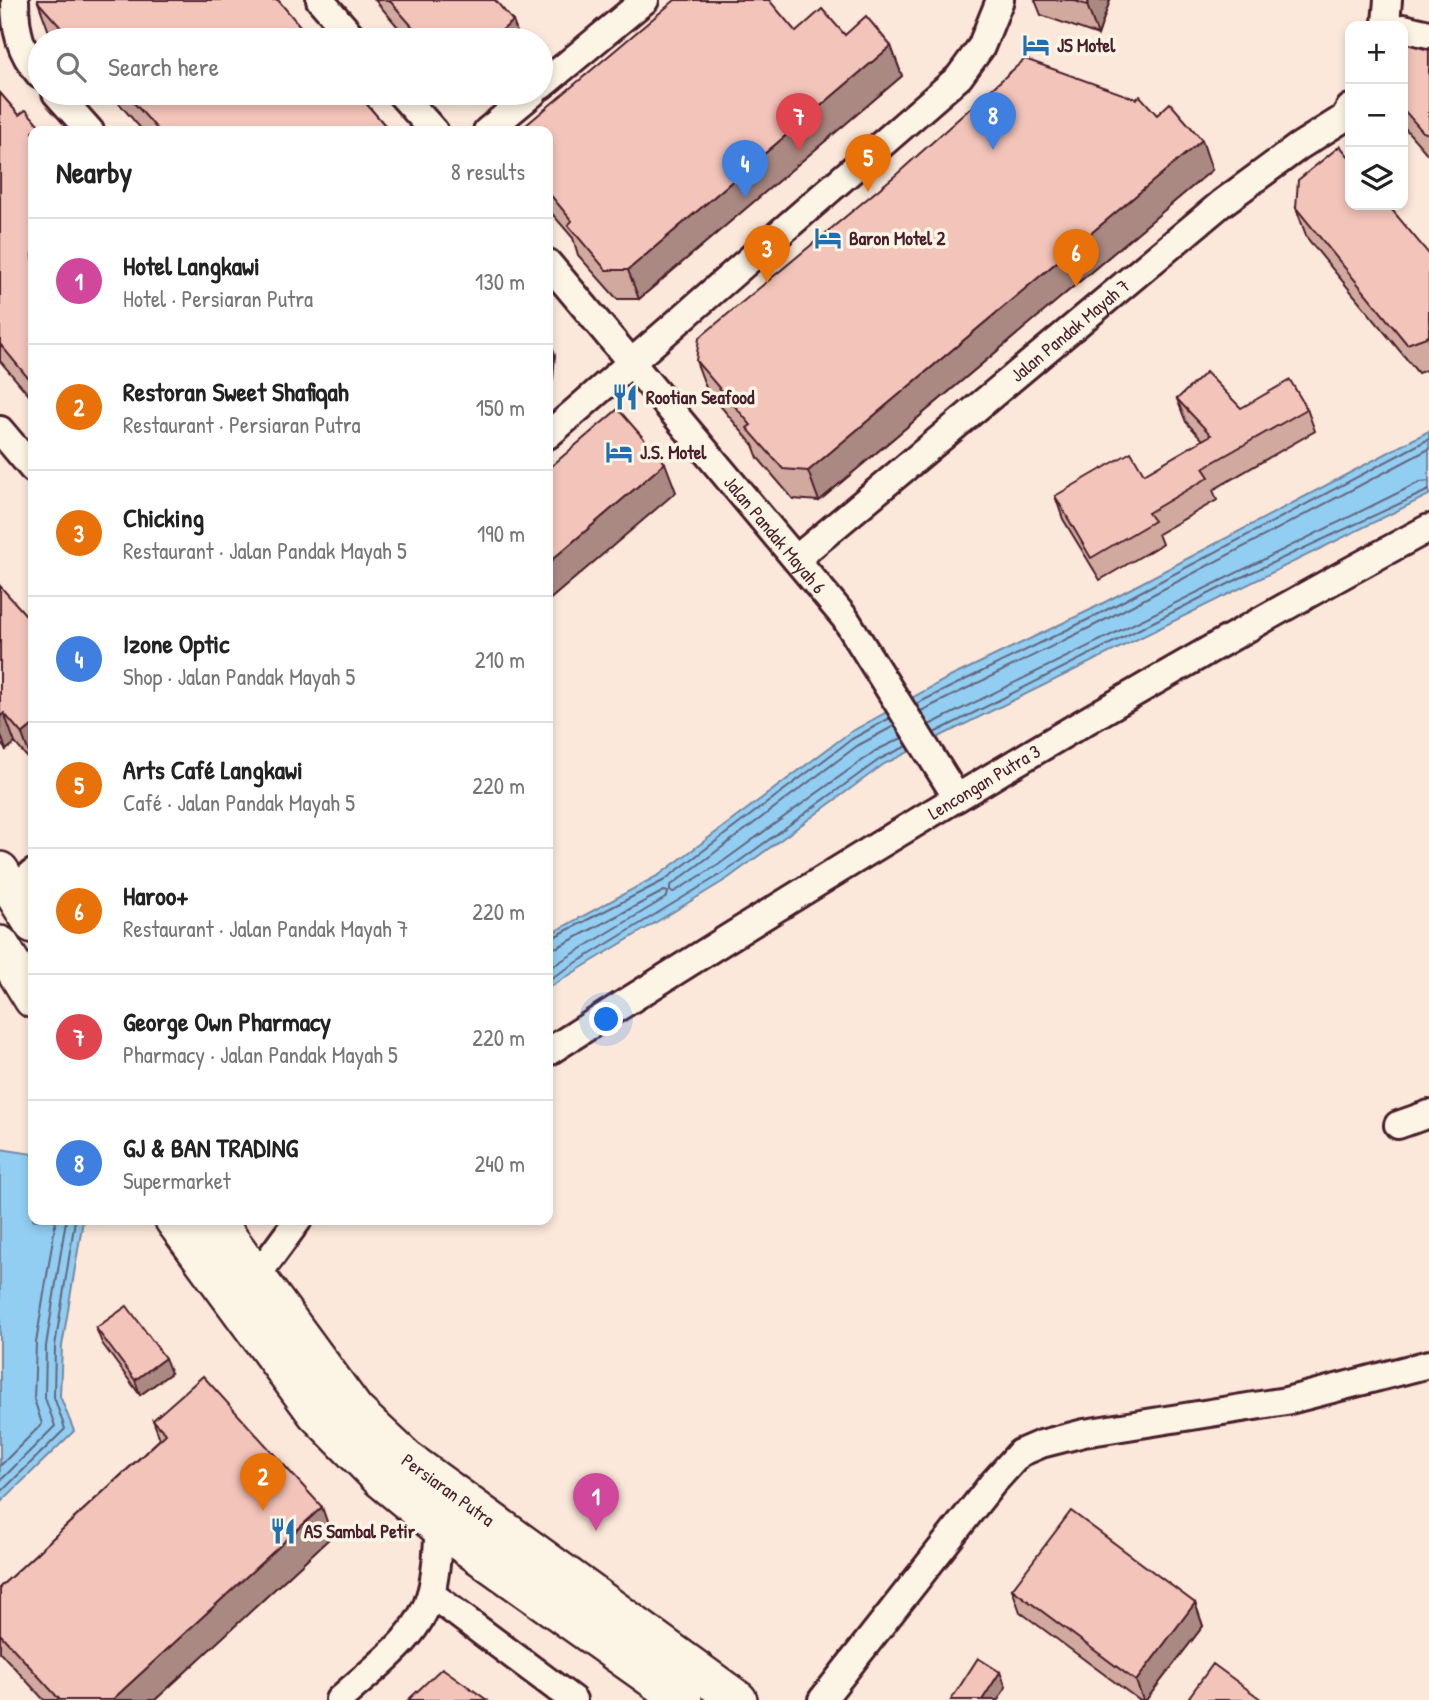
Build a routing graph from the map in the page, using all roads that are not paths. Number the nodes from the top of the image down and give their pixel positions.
1 (15, 0) edge
2 (320, 0) edge
3 (645, 0) edge
4 (1000, 0) edge
5 (1408, 27) edge
6 (344, 28) edge
7 (1429, 34) edge
8 (28, 56) edge
9 (553, 76) edge
10 (67, 105) edge
11 (411, 105) edge
12 (518, 105) edge
13 (1345, 116) edge
14 (86, 126) edge
15 (430, 126) edge
16 (492, 126) edge
17 (553, 268) edge
18 (633, 362) junction
19 (0, 430) edge
20 (553, 431) edge
21 (28, 463) edge
22 (1429, 528) edge
23 (796, 559) junction
24 (957, 798) junction
25 (15, 878) edge
26 (28, 911) edge
27 (0, 945) edge
28 (28, 991) edge
29 (553, 1049) edge
30 (1429, 1114) edge
31 (1398, 1125) dead end
32 (178, 1225) edge
33 (219, 1225) edge
34 (294, 1225) edge
35 (256, 1277) junction
36 (1429, 1364) edge
37 (439, 1527) junction
38 (431, 1594) junction
39 (339, 1700) edge
40 (573, 1700) edge
41 (683, 1700) edge
42 (737, 1700) edge
43 (822, 1700) edge

1 - 8 street
2 - 6 street
3 - 9 street
4 - 18 street
5 - 7 street
10 - 14 street
11 - 15 street
12 - 16 street
13 - 23 street, Jalan Pandak Mayah 7
17 - 18 street, Jalan Pandak Mayah 6
18 - 20 street
18 - 23 street, Jalan Pandak Mayah 6
19 - 21 street
22 - 24 street, Lencongan Putra 3
23 - 24 street, Jalan Pandak Mayah 6
24 - 29 street, Lencongan Putra 3
25 - 26 main road
27 - 28 main road
30 - 31 street
32 - 37 main road, Persiaran Putra
33 - 35 main road, Persiaran Putra
34 - 35 street
35 - 42 main road, Persiaran Putra
36 - 43 street
37 - 38 street
37 - 41 main road, Persiaran Putra
38 - 39 street
38 - 40 street

